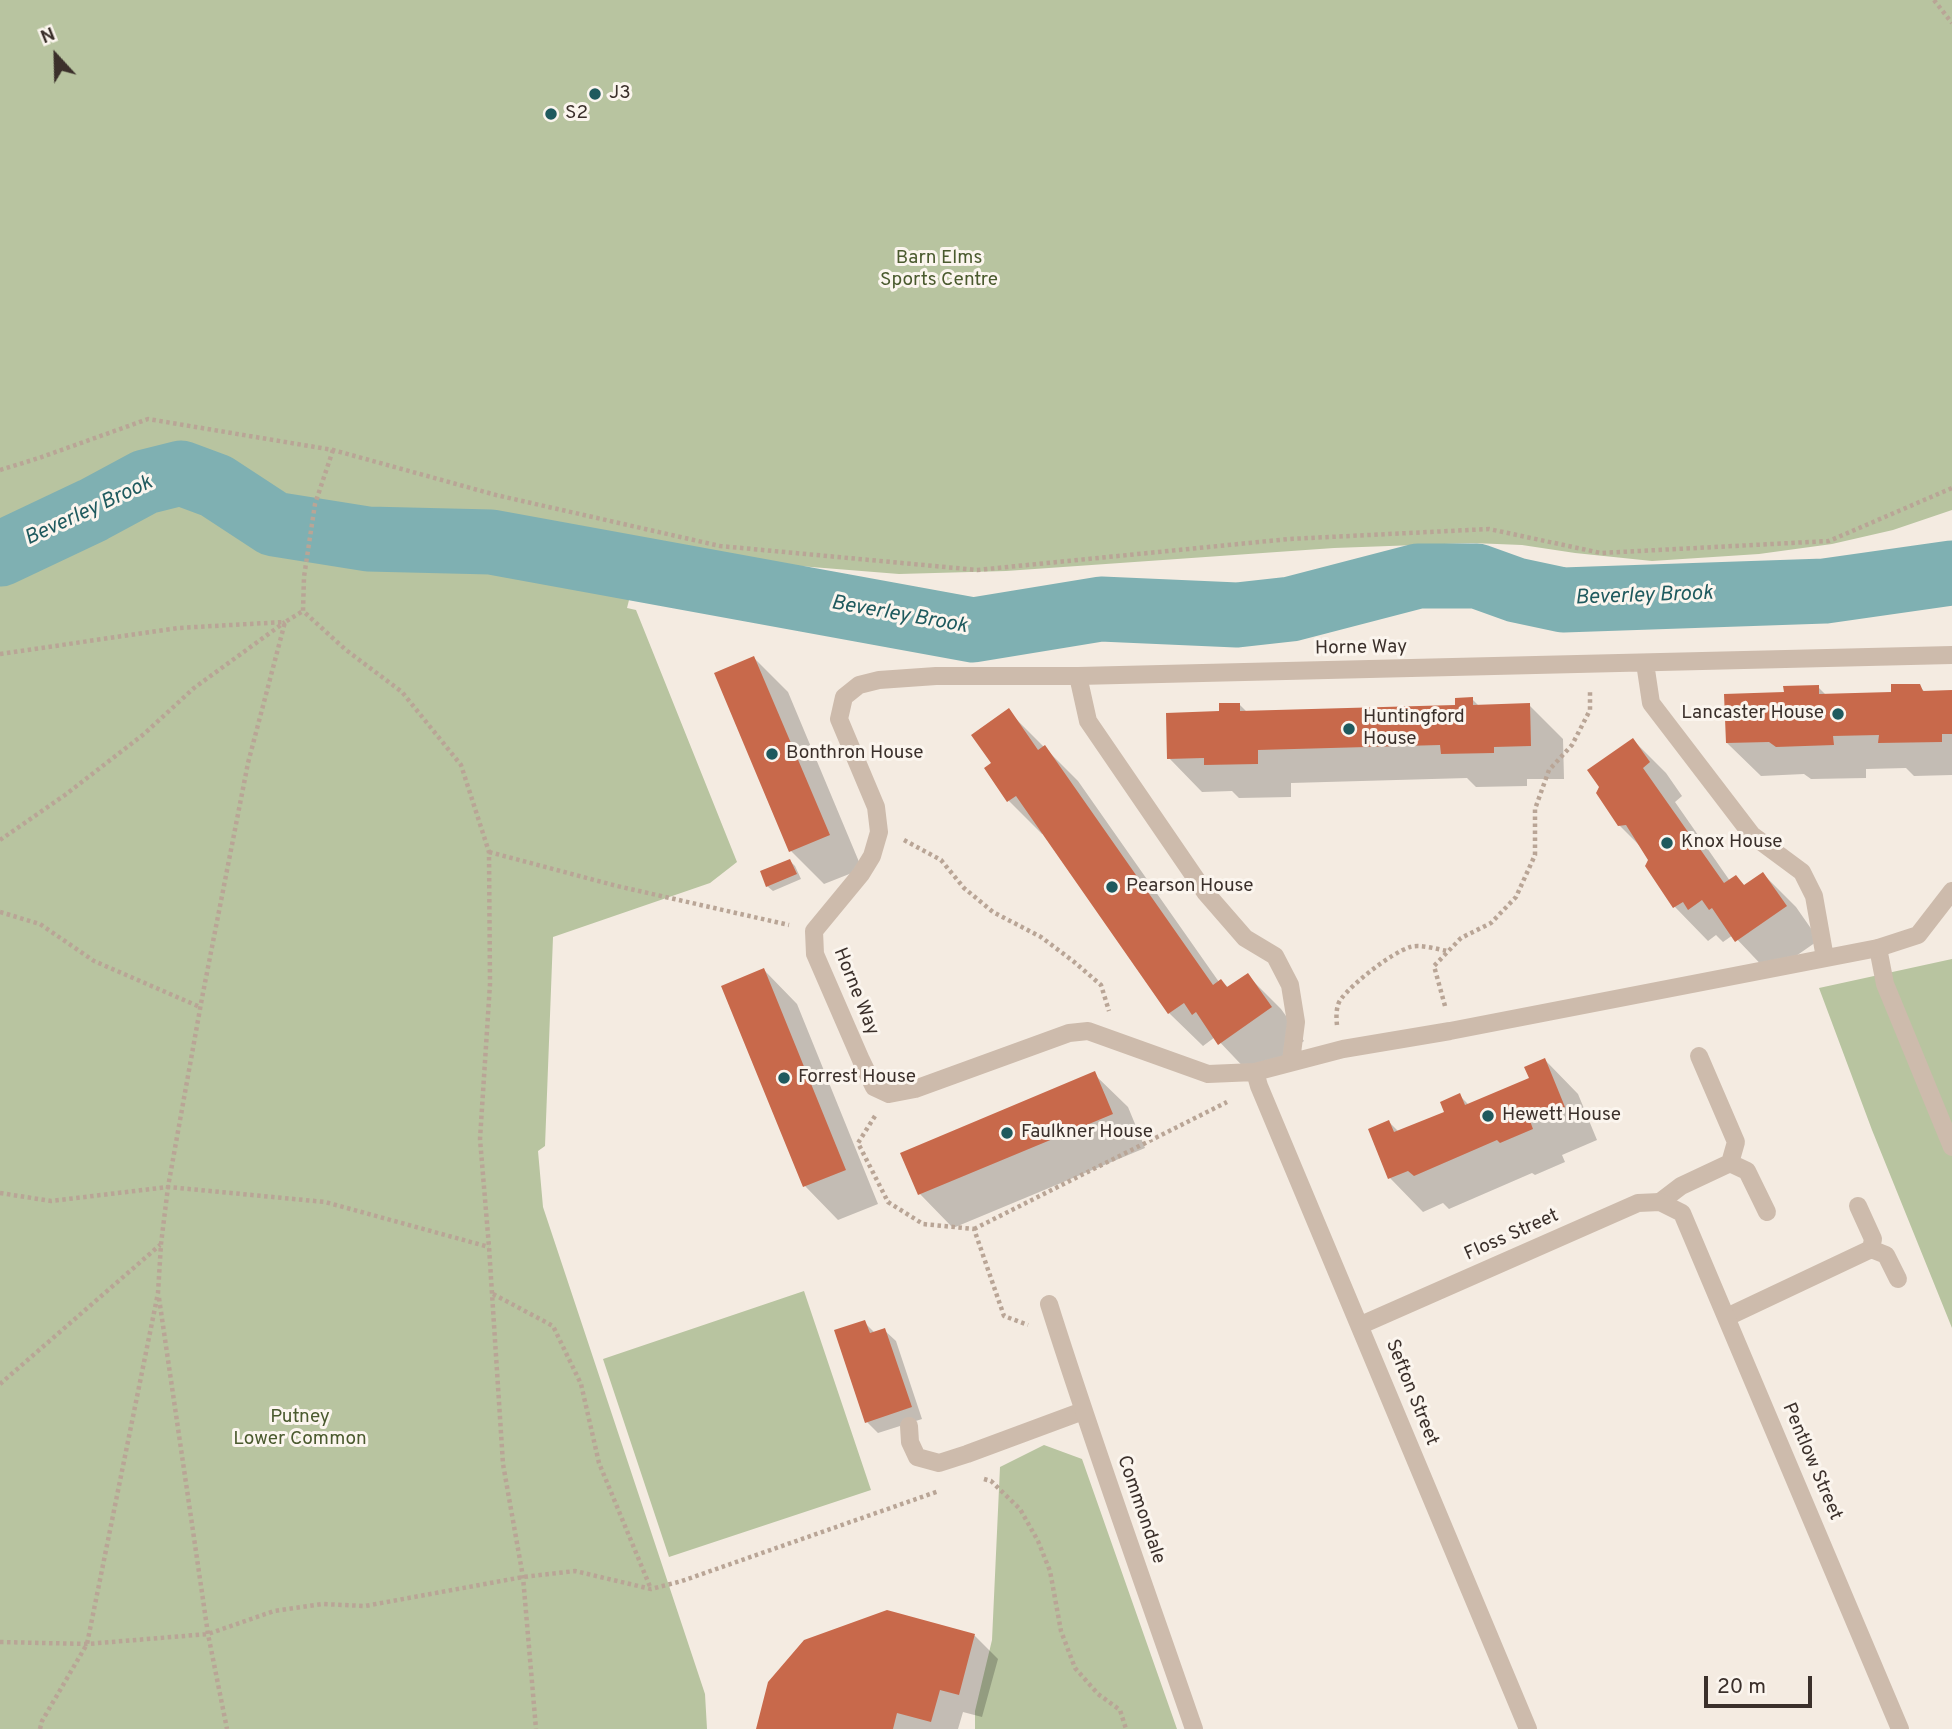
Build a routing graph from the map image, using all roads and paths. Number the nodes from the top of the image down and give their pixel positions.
1 (1934, 0) edge
2 (1952, 23) edge
3 (333, 450) junction
4 (0, 470) edge
5 (1952, 488) edge
6 (303, 611) junction
7 (285, 622) junction
8 (0, 654) edge
9 (1952, 655) edge
10 (1645, 663) junction
11 (1592, 664) junction
12 (1078, 676) junction
13 (879, 831) junction
14 (0, 840) edge
15 (489, 852) junction
16 (1952, 891) edge
17 (0, 912) edge
18 (814, 931) junction
19 (1878, 948) junction
20 (1448, 951) junction
21 (1825, 958) junction
22 (200, 1007) junction
23 (1450, 1031) junction
24 (1107, 1037) junction
25 (1343, 1049) junction
26 (1699, 1056) dead end
27 (1291, 1061) junction
28 (1257, 1079) junction
29 (889, 1094) junction
30 (1952, 1147) edge
31 (1730, 1163) junction
32 (168, 1187) junction
33 (0, 1193) edge
34 (1660, 1202) junction
35 (1858, 1206) dead end
36 (1767, 1212) dead end
37 (974, 1229) junction
38 (161, 1244) junction
39 (489, 1247) junction
40 (1871, 1249) junction
41 (1898, 1279) dead end
42 (158, 1293) junction
43 (492, 1293) junction
44 (1049, 1304) dead end
45 (1727, 1317) junction
46 (1361, 1325) junction
47 (1059, 1336) junction
48 (0, 1384) edge
49 (1083, 1411) junction
50 (909, 1426) dead end
51 (985, 1448) junction
52 (940, 1491) dead end
53 (523, 1577) junction
54 (651, 1589) junction
55 (208, 1634) junction
56 (0, 1642) edge
57 (87, 1644) junction
58 (40, 1729) edge
59 (227, 1729) edge
60 (536, 1729) edge
61 (1126, 1729) edge
62 (1194, 1729) edge
63 (1528, 1729) edge
64 (1900, 1729) edge

1 - 2 path
3 - 4 path
3 - 5 path
3 - 6 path
6 - 7 path
6 - 15 path
7 - 8 path
7 - 14 path
7 - 22 path
9 - 10 street, Horne Way
10 - 11 street, Horne Way
10 - 21 street
11 - 12 street, Horne Way
11 - 20 path
12 - 13 street, Horne Way
12 - 27 street
13 - 18 street, Horne Way
13 - 24 path
15 - 18 path
15 - 39 path
16 - 19 street
17 - 22 path
18 - 29 street, Horne Way
19 - 21 street
19 - 30 street
20 - 23 path
20 - 25 path
21 - 23 street
22 - 32 path
23 - 25 street
24 - 28 street
24 - 29 street
25 - 27 street
26 - 31 street
27 - 28 street
28 - 37 path
28 - 46 street, Sefton Street
29 - 37 path
31 - 34 street
31 - 36 street
32 - 33 path
32 - 38 path
32 - 39 path
34 - 45 street, Pentlow Street
34 - 46 street, Floss Street
35 - 40 street
37 - 47 path
38 - 42 path
38 - 48 path
39 - 43 path
40 - 41 street
40 - 45 street
42 - 55 path
42 - 57 path
43 - 53 path
43 - 54 path
44 - 47 street, Commondale
45 - 64 street, Pentlow Street
46 - 63 street, Sefton Street
47 - 49 street, Commondale
49 - 51 street
49 - 62 street, Commondale
50 - 51 street
51 - 61 path
52 - 54 path
53 - 54 path
53 - 55 path
53 - 60 path
55 - 57 path
55 - 59 path
56 - 57 path
57 - 58 path

